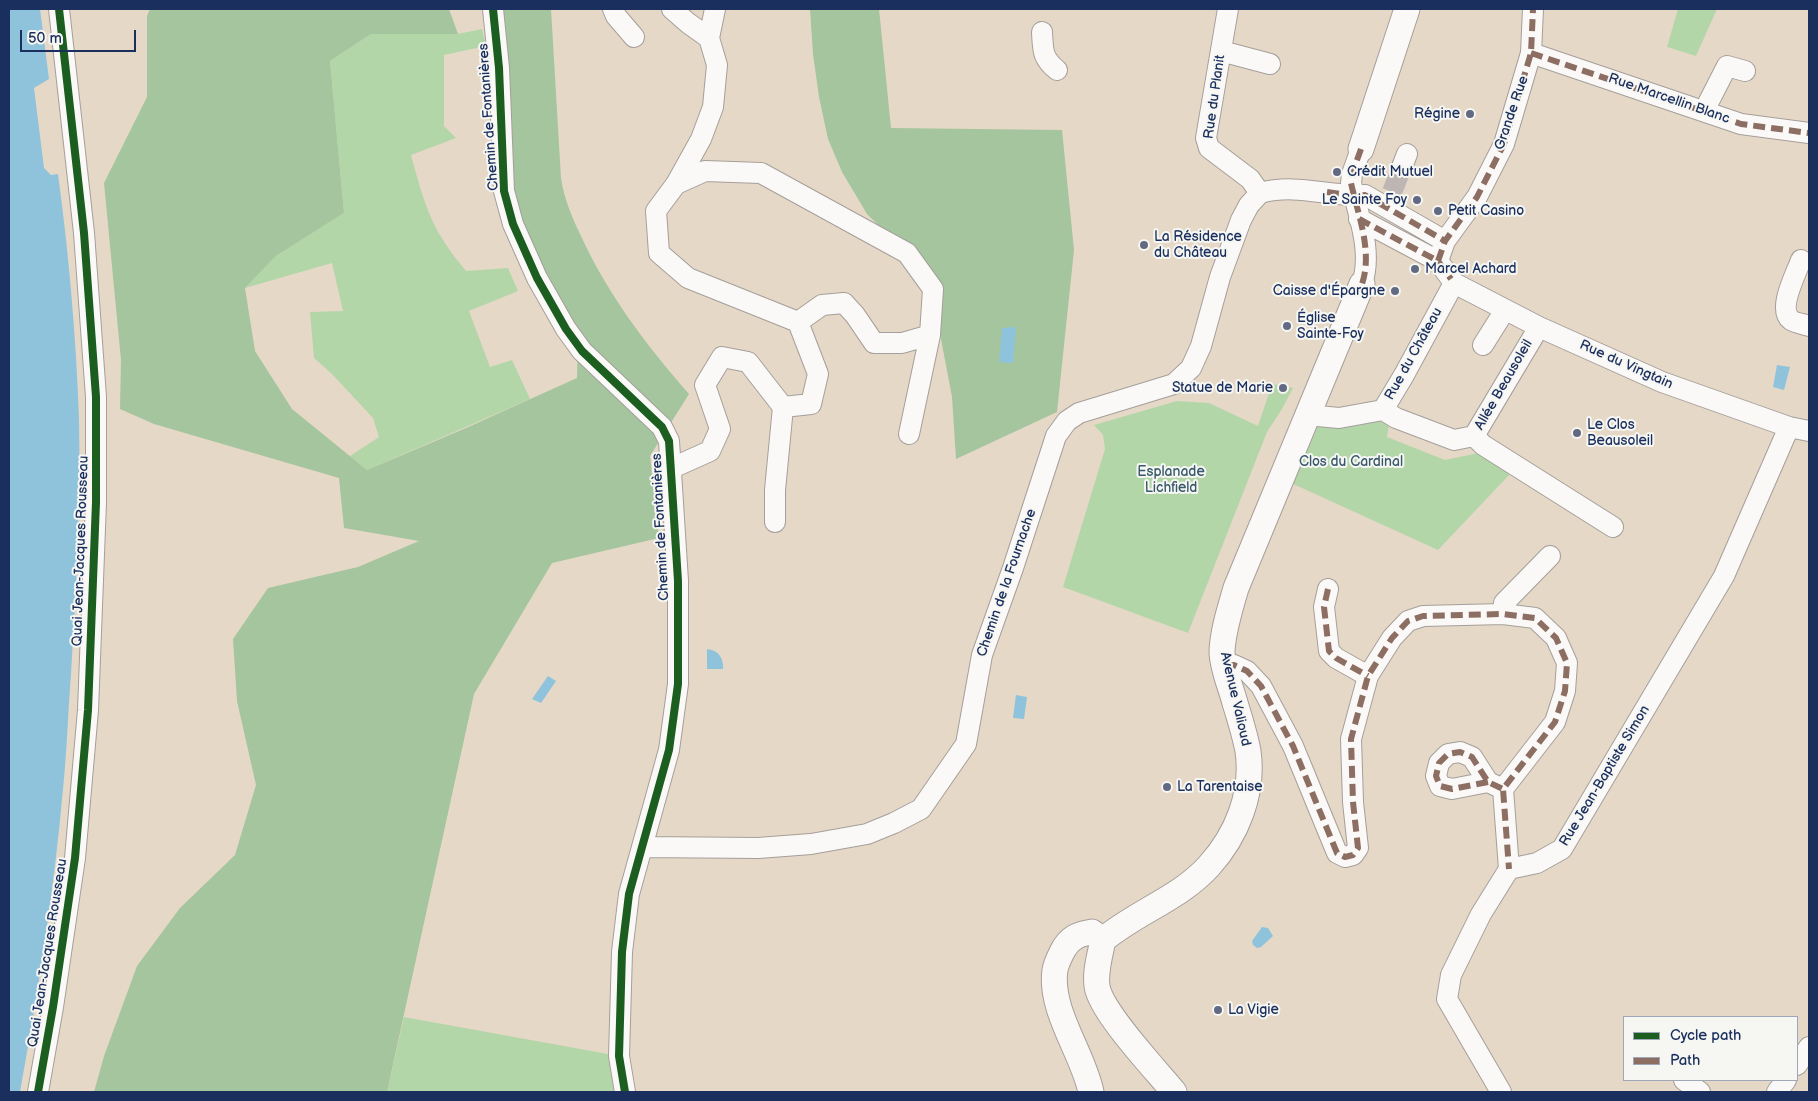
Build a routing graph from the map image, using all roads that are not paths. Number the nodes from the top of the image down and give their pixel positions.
1 (59, 9) edge
2 (493, 9) edge
3 (612, 9) edge
4 (672, 9) edge
5 (715, 9) edge
6 (1228, 9) edge
7 (1407, 9) edge
8 (1534, 9) edge
9 (1042, 32) dead end
10 (634, 37) dead end
11 (709, 38) junction
12 (1221, 51) junction
13 (1532, 53) junction
14 (1270, 64) dead end
15 (1057, 70) dead end
16 (1745, 71) dead end
17 (1704, 111) junction
18 (1809, 133) edge
19 (1361, 149) joint
20 (676, 184) junction
21 (1353, 189) junction
22 (1260, 193) junction
23 (1388, 199) junction
24 (1365, 222) junction
25 (1445, 241) junction
26 (1802, 260) dead end
27 (1438, 261) junction
28 (1452, 281) junction
29 (1362, 284) joint
30 (1504, 310) junction
31 (798, 322) junction
32 (1539, 326) junction
33 (1809, 326) edge
34 (930, 336) junction
35 (1483, 345) dead end
36 (783, 407) junction
37 (1382, 410) junction
38 (1307, 415) junction
39 (1789, 427) junction
40 (1809, 431) edge
41 (909, 434) dead end
42 (1474, 436) junction
43 (672, 468) junction
44 (775, 522) dead end
45 (1613, 527) dead end
46 (1550, 556) dead end
47 (1328, 589) dead end
48 (1503, 614) junction
49 (1225, 667) junction
50 (1368, 676) junction
51 (643, 847) junction
52 (1509, 869) junction
53 (1103, 940) junction
54 (1809, 1047) edge
55 (1798, 1063) edge
56 (1685, 1081) edge
57 (1785, 1081) edge
58 (38, 1092) edge
59 (625, 1092) edge
60 (1090, 1092) edge
61 (1174, 1092) edge
62 (1501, 1092) edge
63 (1700, 1092) edge
64 (1777, 1092) edge

1 - 58 street, Quai Jean-Jacques Rousseau
2 - 43 street, Chemin de Fontanières
3 - 10 street
4 - 11 street
5 - 11 street
6 - 12 street, Rue du Planit
7 - 19 main road
8 - 13 street, Grande Rue
9 - 15 street
11 - 20 street
12 - 14 street
12 - 22 street, Rue du Planit
13 - 17 street, Rue Marcellin Blanc
13 - 25 street, Grande Rue
16 - 17 street
17 - 18 street, Rue Marcellin Blanc
19 - 21 street
20 - 31 street
20 - 34 street
21 - 22 street
21 - 23 street
21 - 24 street, Avenue Valioud
22 - 51 street, Chemin de la Fournache
23 - 24 street
23 - 25 street
24 - 27 street
24 - 29 street, Avenue Valioud
25 - 27 street, Grande Rue
26 - 33 street
27 - 28 street
28 - 30 street, Rue du Vingtain
28 - 37 street, Rue du Château
29 - 38 main road, Avenue Valioud
30 - 32 street, Rue du Vingtain
30 - 35 street
31 - 34 street
31 - 36 street
32 - 39 street, Rue du Vingtain
32 - 42 street, Allée Beausoleil
34 - 41 street
36 - 43 street
36 - 44 street
37 - 38 street, Rue du Château
37 - 42 street, Allée Beausoleil
38 - 49 main road, Avenue Valioud
39 - 40 street, Rue du Vingtain
39 - 52 street, Rue Jean-Baptiste Simon
42 - 45 street
43 - 51 street, Chemin de Fontanières
46 - 48 street
47 - 50 street
48 - 50 street
48 - 52 street
49 - 50 street
49 - 53 main road, Avenue Valioud
51 - 59 street, Chemin de Fontanières
52 - 62 street
53 - 60 main road
53 - 61 main road
54 - 55 street
56 - 63 street
57 - 64 street

